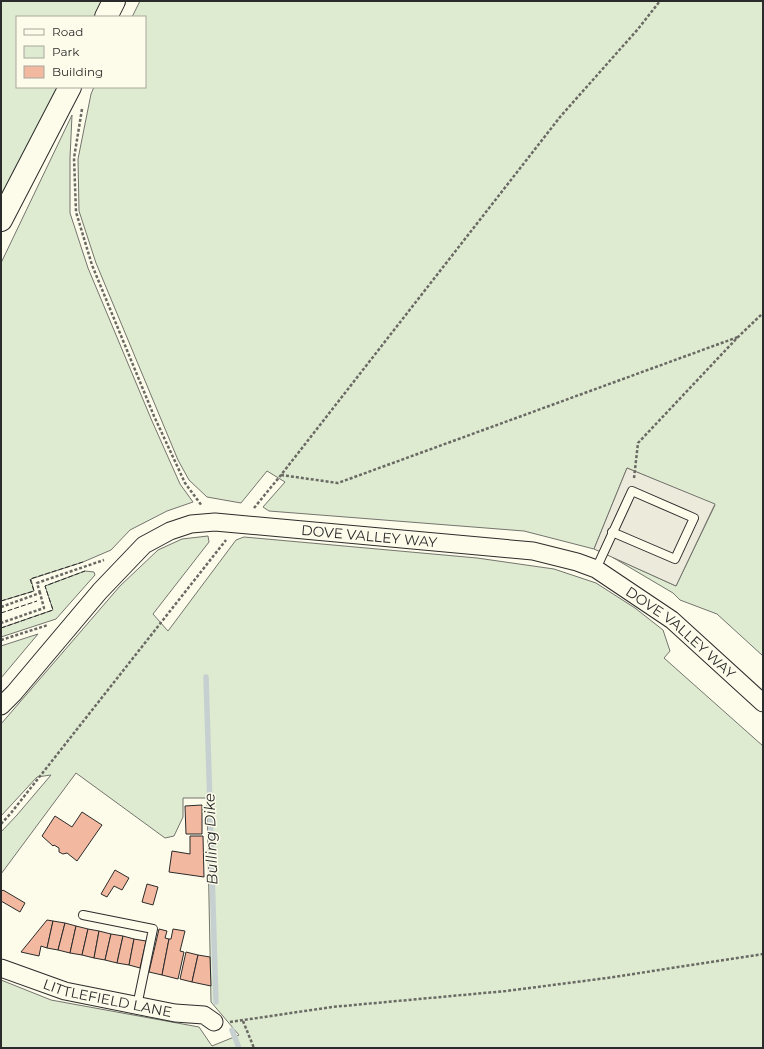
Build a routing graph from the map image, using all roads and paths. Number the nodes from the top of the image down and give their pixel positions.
1 (114, 1) edge
2 (660, 1) edge
3 (106, 16) edge
4 (77, 95) edge
5 (1, 220) edge
6 (763, 313) edge
7 (738, 337) junction
8 (632, 491) junction
9 (215, 522) junction
10 (612, 532) junction
11 (225, 540) dead end
12 (106, 559) dead end
13 (596, 569) junction
14 (40, 593) junction
15 (1, 607) edge
16 (1, 623) edge
17 (763, 703) edge
18 (1, 706) edge
19 (1, 824) edge
20 (83, 915) dead end
21 (763, 954) edge
22 (1, 968) edge
23 (137, 1006) junction
24 (243, 1021) junction
25 (214, 1022) joint
26 (254, 1048) edge

1 - 3 main road
2 - 7 path
4 - 5 main road
4 - 9 path
6 - 7 path
7 - 8 path
8 - 10 lane
8 - 10 lane
9 - 13 street, DOVE VALLEY WAY
9 - 18 street, DOVE VALLEY WAY
10 - 13 lane
11 - 19 path
12 - 14 path
13 - 17 street, DOVE VALLEY WAY
14 - 15 path
14 - 16 path
20 - 23 lane
21 - 24 path
22 - 23 street, LITTLEFIELD LANE
23 - 25 street, LITTLEFIELD LANE
24 - 25 path
24 - 26 path

